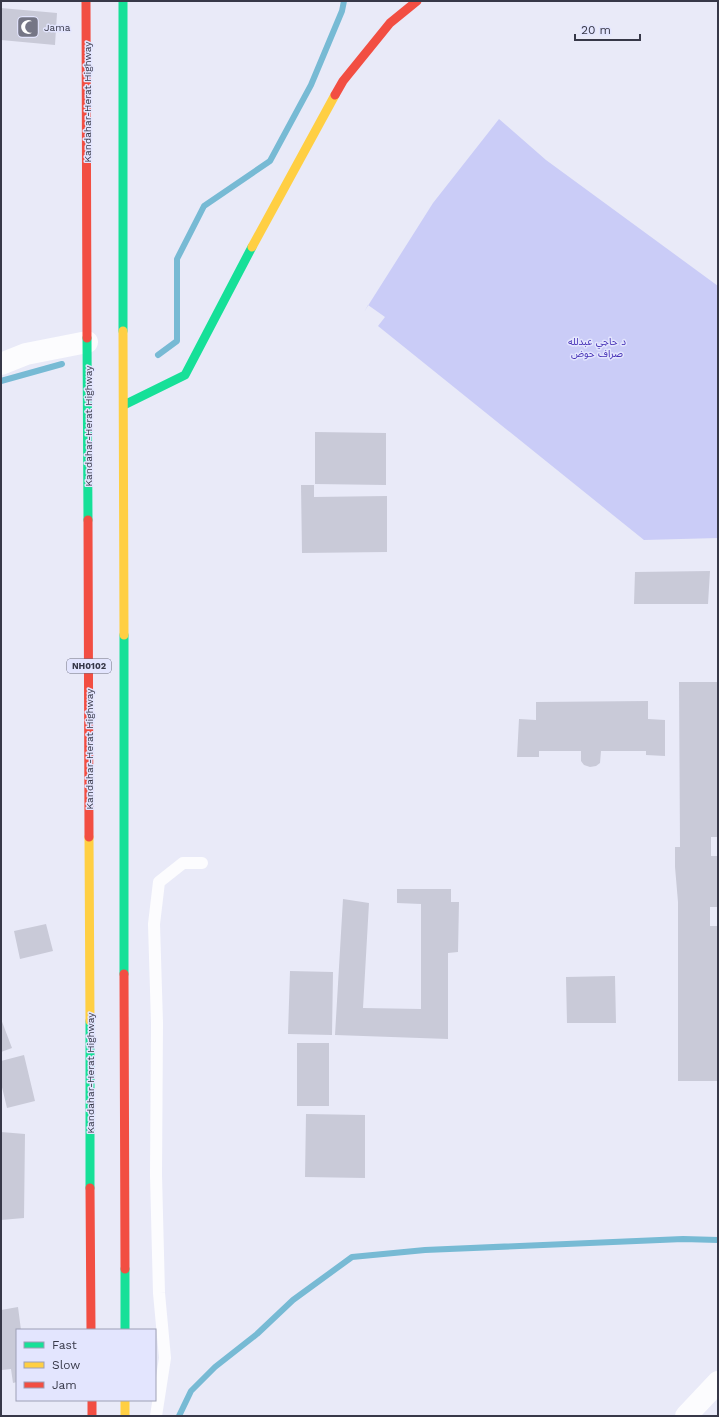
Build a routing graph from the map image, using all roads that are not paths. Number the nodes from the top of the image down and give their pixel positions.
1 (86, 1) edge
2 (123, 1) edge
3 (417, 1) edge
4 (88, 342) junction
5 (1, 364) edge
6 (124, 405) junction
7 (202, 863) dead end
8 (91, 1329) edge
9 (125, 1329) edge
10 (718, 1382) edge
11 (92, 1401) edge
12 (125, 1401) edge
13 (92, 1416) edge
14 (125, 1416) edge
15 (156, 1416) edge
16 (686, 1416) edge

1 - 4 main road, Kandahar-Herat Highway / NH0102
2 - 6 main road, NH0102
3 - 6 main road
4 - 5 street
4 - 8 main road, Kandahar-Herat Highway / NH0102
6 - 9 main road, NH0102
7 - 15 lane
10 - 16 street
11 - 13 main road
12 - 14 main road

